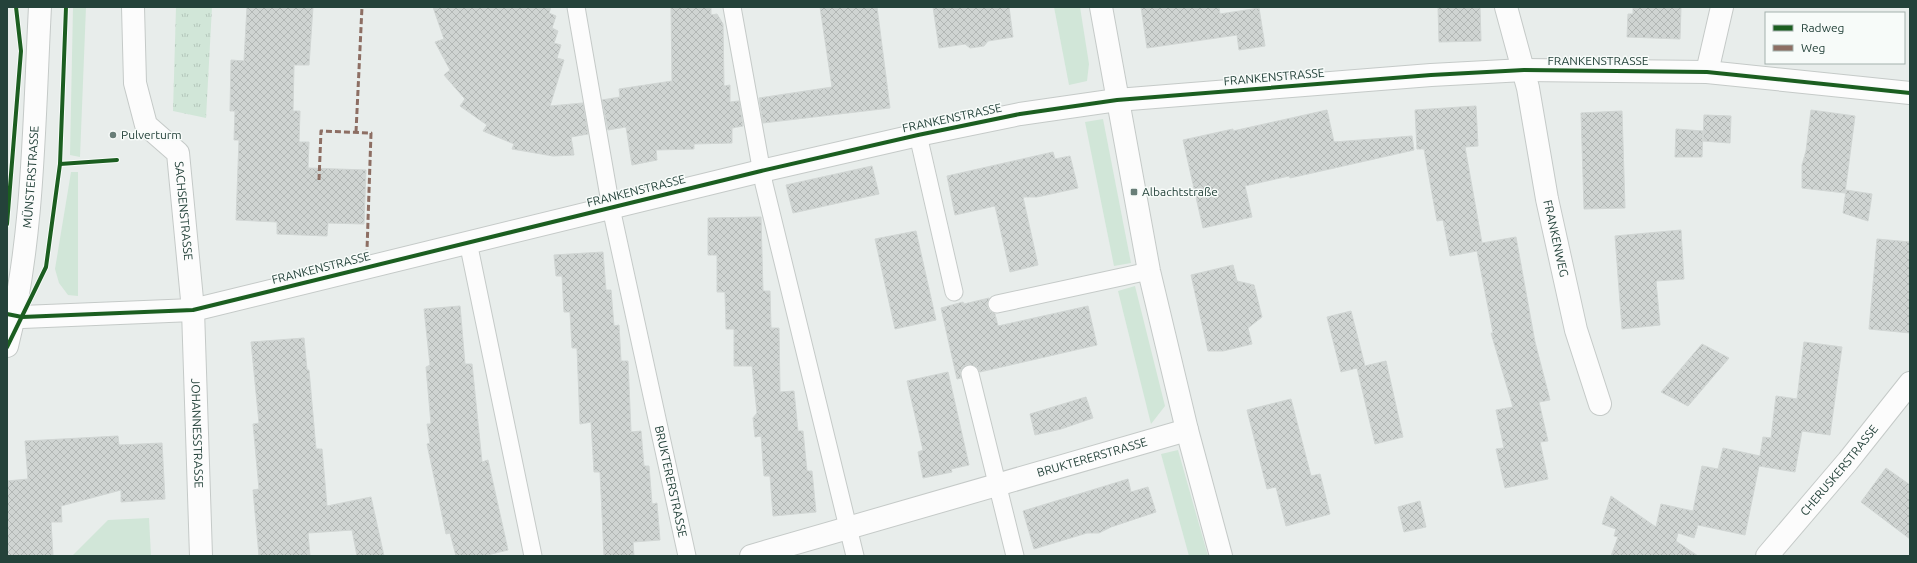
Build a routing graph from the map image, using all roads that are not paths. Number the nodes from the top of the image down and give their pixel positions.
1 (40, 7) edge
2 (133, 7) edge
3 (576, 7) edge
4 (732, 7) edge
5 (1101, 7) edge
6 (1506, 7) edge
7 (1722, 7) edge
8 (1524, 70) junction
9 (1707, 72) junction
10 (1910, 93) edge
11 (1117, 100) junction
12 (918, 135) junction
13 (761, 171) junction
14 (611, 208) junction
15 (468, 242) junction
16 (1149, 271) junction
17 (954, 292) dead end
18 (998, 304) dead end
19 (193, 310) junction
20 (11, 315) edge
21 (7, 346) edge
22 (970, 374) dead end
23 (1910, 382) edge
24 (1600, 404) dead end
25 (655, 408) joint
26 (1187, 430) junction
27 (997, 486) junction
28 (849, 529) junction
29 (201, 556) edge
30 (533, 556) edge
31 (687, 556) edge
32 (751, 556) edge
33 (855, 556) edge
34 (1015, 556) edge
35 (1221, 556) edge
36 (1767, 556) edge

1 - 20 street, MÜNSTERSTRASSE
2 - 19 street, SACHSENSTRASSE
3 - 14 lane, FRANKENSTRASSE
4 - 13 lane
5 - 11 street
6 - 8 street, FRANKENWEG
7 - 9 street
8 - 9 street, FRANKENSTRASSE
8 - 11 street, FRANKENSTRASSE
8 - 24 street, FRANKENWEG
9 - 10 street, FRANKENSTRASSE
11 - 12 street, FRANKENSTRASSE
11 - 16 street
12 - 13 street, FRANKENSTRASSE
12 - 17 lane, FRANKENSTRASSE
13 - 14 street, FRANKENSTRASSE
13 - 28 lane
14 - 15 street, FRANKENSTRASSE
14 - 25 lane, FRANKENSTRASSE
15 - 19 street, FRANKENSTRASSE
15 - 30 lane
16 - 18 lane
16 - 26 street
19 - 20 street, FRANKENSTRASSE
19 - 29 street, JOHANNESSTRASSE
20 - 21 street, MÜNSTERSTRASSE
22 - 27 lane
23 - 36 street, CHERUSKERSTRASSE
25 - 31 lane, BRUKTERERSTRASSE
26 - 27 street, BRUKTERERSTRASSE
26 - 35 street
27 - 28 street, BRUKTERERSTRASSE
27 - 34 lane
28 - 32 street, BRUKTERERSTRASSE
28 - 33 lane

